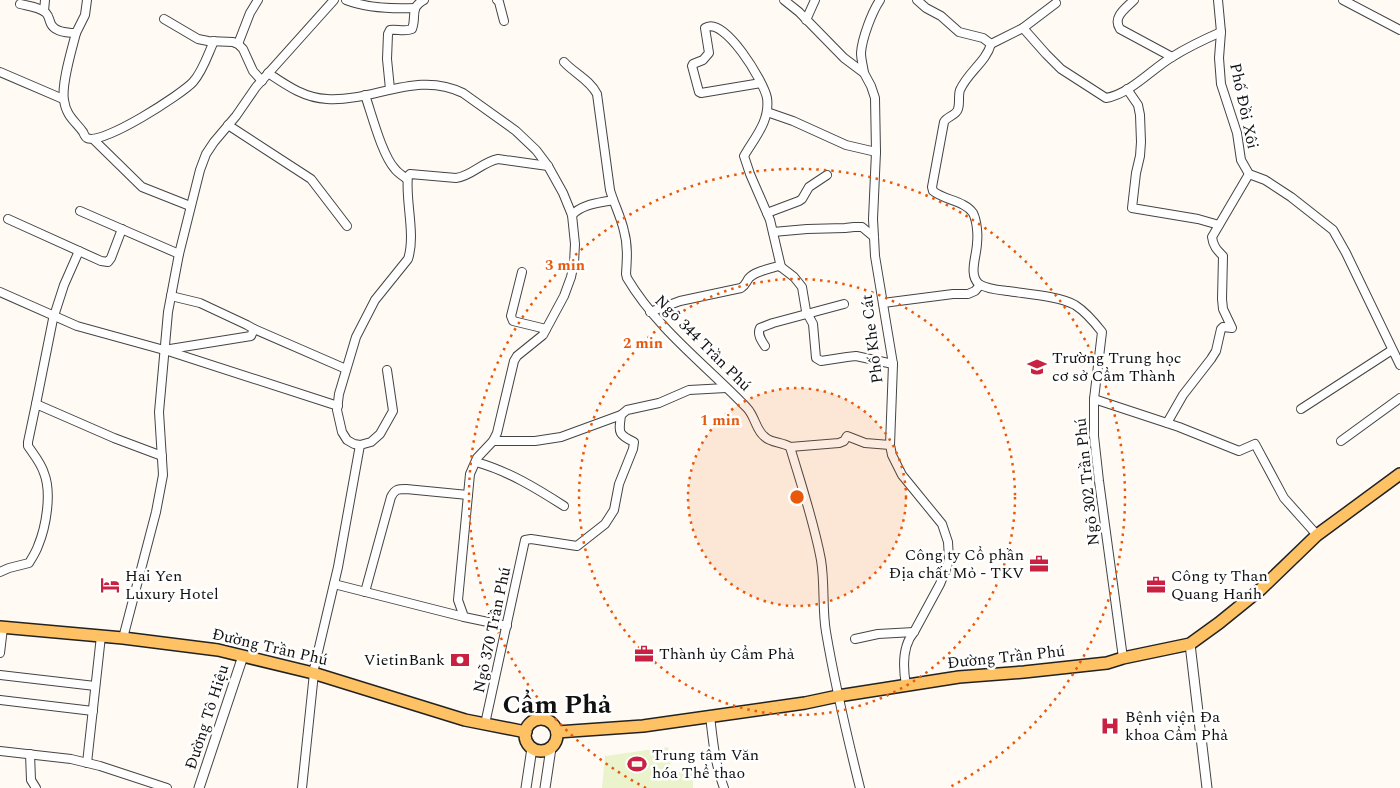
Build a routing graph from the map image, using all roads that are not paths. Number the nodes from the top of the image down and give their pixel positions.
1 (45, 0) edge
2 (87, 0) edge
3 (258, 0) edge
4 (334, 0) edge
5 (346, 0) edge
6 (424, 0) edge
7 (497, 0) edge
8 (784, 0) edge
9 (815, 0) edge
10 (880, 0) edge
11 (917, 0) edge
12 (1134, 0) edge
13 (1218, 0) edge
14 (1343, 0) edge
15 (1056, 3) dead end
16 (20, 4) dead end
17 (415, 8) junction
18 (44, 11) junction
19 (164, 19) dead end
20 (806, 20) junction
21 (504, 21) dead end
22 (1024, 28) junction
23 (1400, 30) edge
24 (1222, 32) junction
25 (76, 33) junction
26 (214, 41) junction
27 (238, 44) junction
28 (991, 44) junction
29 (861, 52) junction
30 (1172, 57) junction
31 (844, 58) junction
32 (564, 62) dead end
33 (0, 72) edge
34 (268, 73) junction
35 (864, 73) junction
36 (262, 80) junction
37 (761, 83) junction
38 (390, 89) junction
39 (1127, 89) junction
40 (365, 95) junction
41 (63, 99) junction
42 (767, 112) junction
43 (228, 125) junction
44 (87, 136) junction
45 (876, 152) junction
46 (548, 166) junction
47 (1249, 174) junction
48 (827, 175) dead end
49 (407, 178) junction
50 (613, 200) junction
51 (190, 206) junction
52 (80, 211) dead end
53 (767, 213) junction
54 (572, 215) junction
55 (8, 219) dead end
56 (1219, 225) junction
57 (347, 226) dead end
58 (122, 229) junction
59 (772, 232) junction
60 (874, 237) junction
61 (79, 251) junction
62 (179, 254) junction
63 (781, 267) junction
64 (522, 272) dead end
65 (980, 285) junction
66 (0, 292) edge
67 (171, 296) junction
68 (844, 304) dead end
69 (883, 304) junction
70 (650, 312) junction
71 (808, 314) junction
72 (54, 317) junction
73 (254, 329) junction
74 (546, 329) junction
75 (765, 346) dead end
76 (164, 350) junction
77 (1392, 350) junction
78 (892, 364) junction
79 (1400, 365) edge
80 (346, 369) junction
81 (387, 370) dead end
82 (726, 388) junction
83 (1094, 398) junction
84 (1400, 398) edge
85 (36, 404) junction
86 (338, 406) junction
87 (1302, 409) dead end
88 (621, 415) junction
89 (1167, 423) junction
90 (493, 441) junction
91 (1341, 441) dead end
92 (890, 445) junction
93 (360, 446) junction
94 (790, 447) junction
95 (162, 456) junction
96 (476, 462) junction
97 (1400, 474) edge
98 (468, 496) junction
99 (564, 506) dead end
100 (1317, 535) junction
101 (0, 572) edge
102 (334, 584) junction
103 (365, 592) junction
104 (464, 617) junction
105 (507, 626) junction
106 (2, 628) edge
107 (914, 632) junction
108 (101, 636) junction
109 (123, 638) junction
110 (855, 639) dead end
111 (1190, 644) junction
112 (0, 653) edge
113 (243, 656) junction
114 (1122, 658) junction
115 (314, 673) junction
116 (0, 675) edge
117 (906, 685) junction
118 (96, 686) junction
119 (838, 696) junction
120 (0, 700) edge
121 (93, 711) junction
122 (710, 716) junction
123 (485, 724) junction
124 (526, 732) junction
125 (557, 732) junction
126 (532, 748) junction
127 (551, 748) junction
128 (0, 751) edge
129 (30, 754) junction
130 (87, 763) junction
131 (36, 788) edge
132 (167, 788) edge
133 (199, 788) edge
134 (302, 788) edge
135 (526, 788) edge
136 (545, 788) edge
137 (724, 788) edge
138 (860, 788) edge
139 (1207, 788) edge

1 - 18 street
2 - 25 street
3 - 27 street
4 - 34 street
5 - 17 street
6 - 17 street
7 - 21 street
8 - 20 street, Phố Khe Cát
9 - 20 street
10 - 29 street
11 - 28 street
12 - 30 street
13 - 24 street, Phố Đồi Xôi
14 - 23 street
15 - 22 street
16 - 18 street
17 - 38 street
18 - 25 street
19 - 26 street
20 - 31 street, Phố Khe Cát
22 - 28 street
22 - 39 street
24 - 30 street
24 - 47 street, Phố Đồi Xôi
25 - 41 street
26 - 27 street
26 - 44 street
27 - 36 street
28 - 65 street
29 - 31 street
29 - 35 street
30 - 39 street
31 - 35 street, Phố Khe Cát
32 - 50 street, Ngõ 344 Trần Phú
33 - 41 street
34 - 36 street
34 - 40 street
35 - 45 street, Phố Khe Cát
36 - 43 street
37 - 37 street
37 - 42 street
38 - 40 street
38 - 46 street
39 - 56 street
40 - 49 street
41 - 44 street
42 - 45 street
42 - 53 street
43 - 51 street
43 - 57 street
44 - 51 street
45 - 60 street, Phố Khe Cát
46 - 49 street
46 - 54 street
47 - 56 street
47 - 77 street, Phố Đồi Xôi
48 - 53 street
49 - 80 street
50 - 54 street
50 - 70 street, Ngõ 344 Trần Phú
51 - 62 street
52 - 58 street
53 - 59 street
54 - 74 street
55 - 61 street
56 - 89 street
58 - 61 street
58 - 62 street
59 - 60 street
59 - 63 street
60 - 69 street, Phố Khe Cát
61 - 72 street
62 - 67 street
63 - 70 street
63 - 71 street
64 - 74 street
65 - 69 street
65 - 83 street, Ngõ 302 Trần Phú
66 - 72 street
67 - 73 street
67 - 76 street
68 - 71 street
69 - 78 street, Phố Khe Cát
70 - 82 street, Ngõ 344 Trần Phú
71 - 75 street
71 - 78 street
72 - 76 street
72 - 85 street
73 - 76 street
73 - 80 street
74 - 90 street
76 - 86 street
76 - 95 street
77 - 79 street, Phố Đồi Xôi
77 - 87 street
78 - 92 street, Phố Khe Cát
80 - 86 street
81 - 93 street
82 - 88 street
82 - 94 street, Ngõ 344 Trần Phú
83 - 89 street
83 - 114 street, Ngõ 302 Trần Phú
84 - 91 street
85 - 95 street
85 - 101 street
86 - 93 street
88 - 90 street
88 - 105 street, Ngõ 370 Trần Phú
89 - 100 street
90 - 96 street
92 - 94 street
92 - 107 street, Phố Khe Cát
93 - 102 street
94 - 119 street
95 - 109 street
96 - 98 street
96 - 99 street
97 - 100 main road, Đường Trần Phú
98 - 103 street
98 - 104 street
100 - 111 main road, Đường Trần Phú
102 - 103 street
102 - 115 street
103 - 104 street
104 - 105 street
105 - 123 street, Ngõ 370 Trần Phú
106 - 108 main road, Đường Trần Phú
106 - 112 street
107 - 110 street
107 - 117 street, Phố Khe Cát
108 - 109 main road, Đường Trần Phú
108 - 118 street
109 - 113 main road, Đường Trần Phú
111 - 114 main road, Đường Trần Phú
111 - 139 street
113 - 115 main road, Đường Trần Phú
113 - 133 street, Đường Tô Hiệu
114 - 117 main road, Đường Trần Phú
115 - 123 main road, Đường Trần Phú
115 - 134 street
116 - 118 street
117 - 119 main road, Đường Trần Phú
118 - 121 street
119 - 122 main road, Đường Trần Phú
119 - 138 street
120 - 121 street
121 - 130 street
122 - 125 main road, Đường Trần Phú
122 - 137 street
123 - 124 main road, Đường Trần Phú
124 - 125 main road
124 - 126 main road
125 - 127 main road
126 - 127 main road
126 - 135 street
127 - 136 street
128 - 129 street
129 - 130 street
129 - 131 street
130 - 132 street

